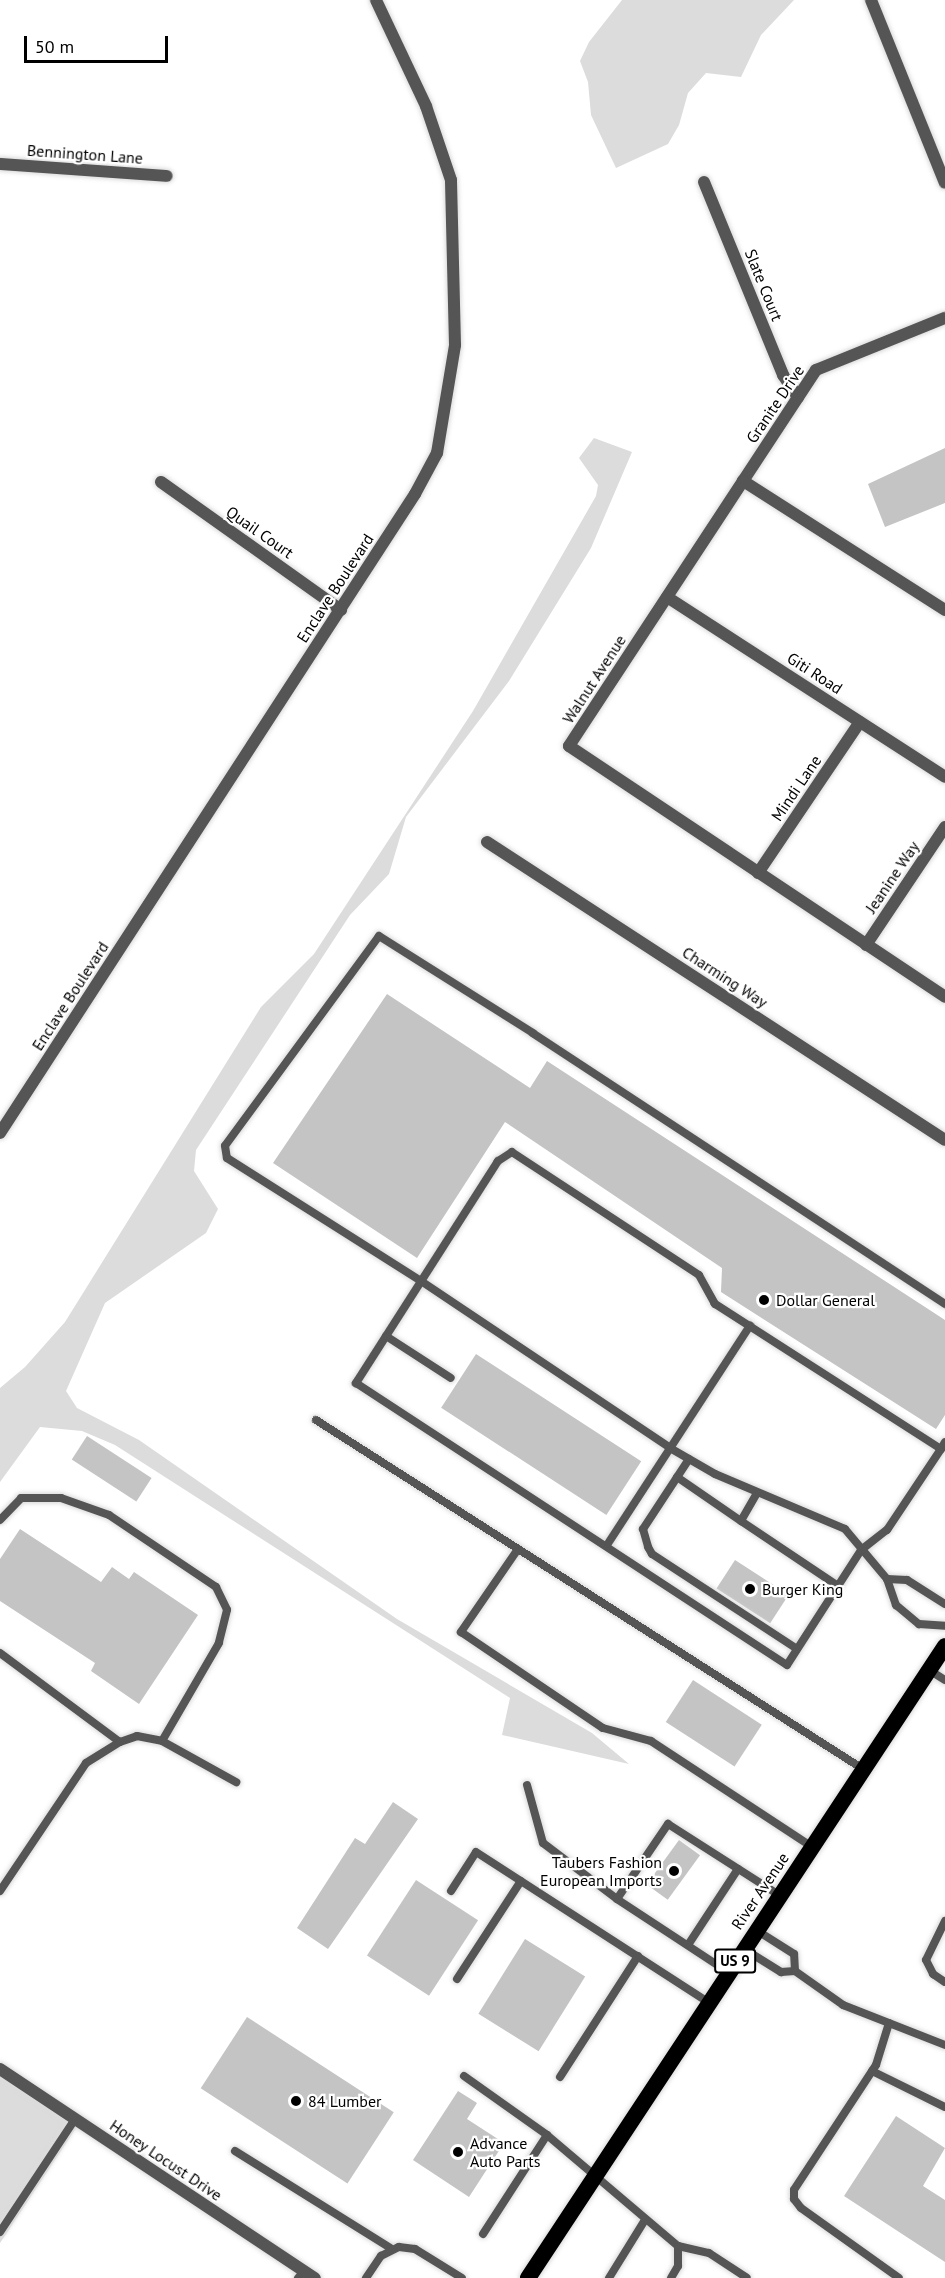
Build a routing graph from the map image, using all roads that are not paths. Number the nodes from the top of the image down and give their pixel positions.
1 (376, 0) edge
2 (871, 0) edge
3 (0, 164) edge
4 (167, 176) dead end
5 (704, 182) dead end
6 (945, 183) edge
7 (945, 318) edge
8 (798, 397) junction
9 (743, 481) junction
10 (161, 482) dead end
11 (667, 597) junction
12 (341, 610) junction
13 (945, 610) edge
14 (860, 722) junction
15 (945, 777) edge
16 (945, 827) edge
17 (487, 842) dead end
18 (758, 873) junction
19 (866, 945) junction
20 (945, 997) edge
21 (0, 1133) edge
22 (945, 1140) edge
23 (421, 1281) junction
24 (945, 1304) edge
25 (750, 1326) junction
26 (386, 1336) junction
27 (451, 1378) dead end
28 (316, 1420) dead end
29 (943, 1446) edge
30 (670, 1448) junction
31 (689, 1459) junction
32 (677, 1477) junction
33 (757, 1493) junction
34 (0, 1520) edge
35 (741, 1521) junction
36 (607, 1545) junction
37 (519, 1549) junction
38 (861, 1550) junction
39 (887, 1579) junction
40 (838, 1586) junction
41 (945, 1604) edge
42 (945, 1626) edge
43 (945, 1646) edge
44 (796, 1649) junction
45 (0, 1653) edge
46 (929, 1670) junction
47 (945, 1680) edge
48 (162, 1741) junction
49 (120, 1742) junction
50 (863, 1769) junction
51 (236, 1782) dead end
52 (527, 1785) dead end
53 (812, 1846) junction
54 (738, 1869) junction
55 (521, 1881) junction
56 (0, 1891) edge
57 (451, 1891) dead end
58 (779, 1895) junction
59 (617, 1899) junction
60 (945, 1921) edge
61 (756, 1930) junction
62 (688, 1945) junction
63 (743, 1949) junction
64 (638, 1956) junction
65 (795, 1971) junction
66 (728, 1972) junction
67 (457, 1979) dead end
68 (945, 1982) edge
69 (708, 2002) junction
70 (889, 2023) junction
71 (945, 2045) edge
72 (0, 2069) edge
73 (872, 2071) junction
74 (464, 2076) dead end
75 (560, 2077) dead end
76 (945, 2107) edge
77 (75, 2119) junction
78 (547, 2135) junction
79 (236, 2151) dead end
80 (593, 2176) junction
81 (645, 2220) junction
82 (0, 2232) edge
83 (483, 2234) dead end
84 (678, 2246) junction
85 (390, 2248) junction
86 (306, 2276) edge
87 (366, 2278) edge
88 (462, 2278) edge
89 (528, 2278) edge
90 (609, 2278) edge
91 (671, 2278) edge
92 (747, 2278) edge
93 (899, 2278) edge

1 - 12 street, Enclave Boulevard
2 - 6 street
3 - 4 street, Bennington Lane
5 - 8 street, Slate Court
7 - 8 street, Granite Drive
8 - 9 street, Granite Drive
9 - 11 street, Walnut Avenue
9 - 13 street
10 - 12 street, Quail Court
11 - 14 street, Giti Road
11 - 18 street, Walnut Avenue
12 - 21 street, Enclave Boulevard
14 - 15 street, Giti Road
14 - 18 street, Mindi Lane
16 - 19 street, Jeanine Way
17 - 22 street, Charming Way
18 - 19 street, Walnut Avenue
19 - 20 street, Walnut Avenue
23 - 24 lane
23 - 25 lane
23 - 26 lane
23 - 30 lane
25 - 29 lane
25 - 30 lane
26 - 27 lane
26 - 36 lane
28 - 37 lane
29 - 38 lane
30 - 31 lane
30 - 36 lane
31 - 32 lane
31 - 33 lane
32 - 35 lane
32 - 44 lane
33 - 35 lane
33 - 38 lane
34 - 48 lane
35 - 40 lane
36 - 44 lane
37 - 50 lane
37 - 53 lane
38 - 39 lane
38 - 40 lane
39 - 41 lane
39 - 42 lane
40 - 44 lane
43 - 46 highway, River Avenue / US 9
45 - 49 lane
46 - 47 lane
46 - 50 highway, River Avenue / US 9
48 - 49 lane
48 - 51 lane
49 - 56 lane
50 - 53 highway, River Avenue / US 9
52 - 59 lane
53 - 58 highway, River Avenue / US 9
54 - 58 lane
54 - 59 lane
54 - 62 lane
55 - 57 lane
55 - 64 lane
55 - 67 lane
58 - 61 highway, River Avenue / US 9
59 - 62 lane
60 - 68 lane
61 - 63 highway, River Avenue / US 9
61 - 65 lane
62 - 66 lane
63 - 65 lane
63 - 66 highway, River Avenue / US 9
64 - 69 lane
64 - 75 lane
65 - 70 lane
66 - 69 highway, River Avenue / US 9
69 - 80 highway, River Avenue / US 9
70 - 71 lane
70 - 73 lane
72 - 77 street, Honey Locust Drive
73 - 76 lane
73 - 93 lane
74 - 78 lane
77 - 82 lane
77 - 86 street, Honey Locust Drive
78 - 80 lane
78 - 83 lane
79 - 85 lane
80 - 81 lane
80 - 89 highway, River Avenue / US 9
81 - 84 lane
81 - 90 lane
84 - 91 lane
84 - 92 lane
85 - 87 lane
85 - 88 lane

